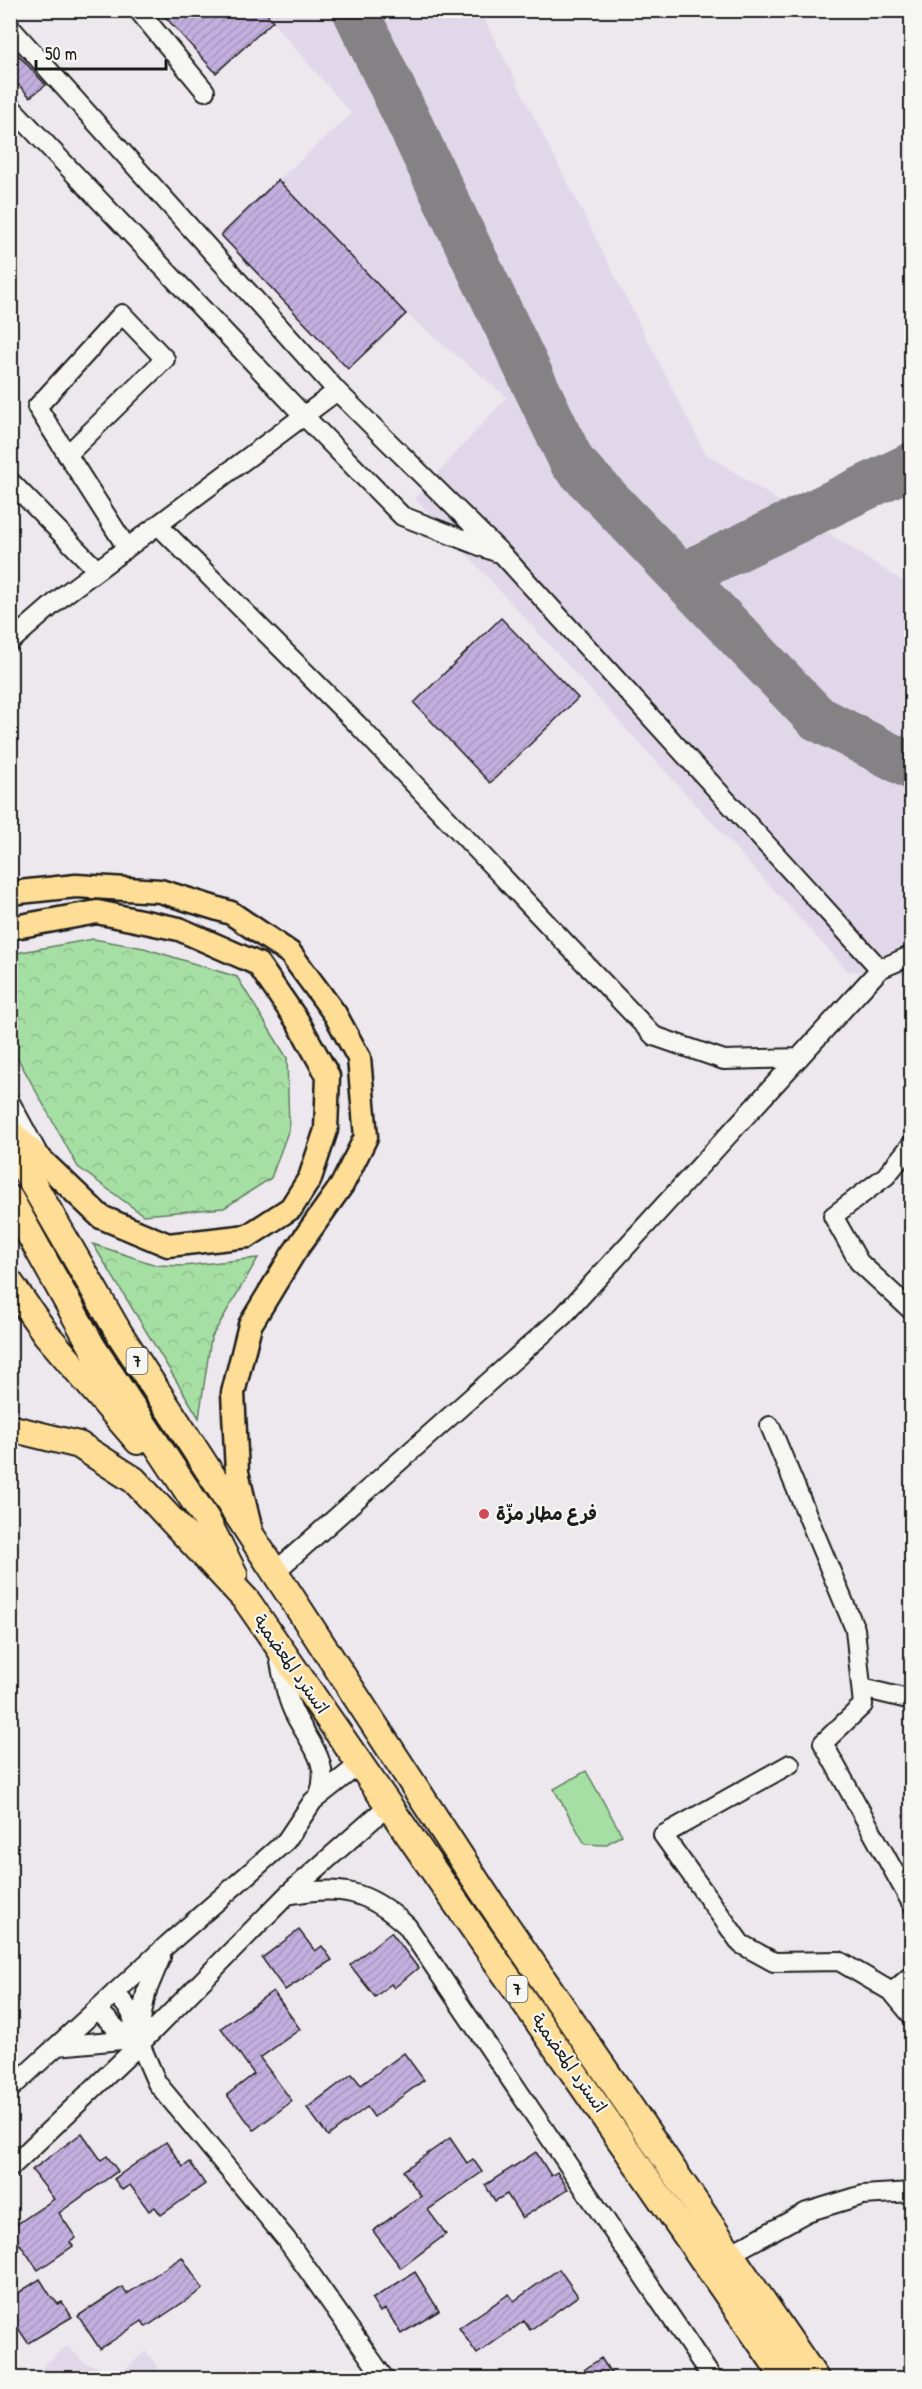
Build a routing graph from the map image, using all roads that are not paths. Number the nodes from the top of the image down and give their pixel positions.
1 (138, 10) edge
2 (10, 27) edge
3 (205, 91) dead end
4 (10, 106) edge
5 (338, 391) junction
6 (304, 416) junction
7 (67, 455) junction
8 (10, 481) edge
9 (158, 525) junction
10 (127, 548) junction
11 (503, 555) junction
12 (98, 570) junction
13 (10, 642) edge
14 (10, 893) edge
15 (10, 928) edge
16 (912, 955) edge
17 (880, 969) junction
18 (799, 1058) junction
19 (10, 1102) edge
20 (10, 1130) edge
21 (10, 1144) edge
22 (912, 1144) edge
23 (40, 1156) junction
24 (10, 1199) edge
25 (10, 1283) edge
26 (912, 1311) edge
27 (770, 1426) dead end
28 (10, 1428) edge
29 (206, 1519) junction
30 (252, 1536) junction
31 (276, 1572) junction
32 (247, 1601) junction
33 (276, 1642) junction
34 (862, 1688) junction
35 (912, 1700) edge
36 (361, 1763) junction
37 (790, 1764) dead end
38 (319, 1795) junction
39 (390, 1804) junction
40 (287, 1895) junction
41 (912, 1904) edge
42 (167, 1945) junction
43 (912, 1975) edge
44 (115, 1992) junction
45 (892, 1992) junction
46 (97, 2009) junction
47 (912, 2016) edge
48 (137, 2038) junction
49 (57, 2046) junction
50 (10, 2089) edge
51 (10, 2168) edge
52 (912, 2192) edge
53 (730, 2254) junction
54 (384, 2379) edge
55 (712, 2379) edge
56 (785, 2379) edge
57 (815, 2379) edge

1 - 3 street
2 - 5 street
4 - 6 street
5 - 6 street
5 - 11 street
6 - 9 street
6 - 11 street
7 - 7 street
7 - 10 street
8 - 12 street
9 - 10 street
9 - 18 street
10 - 12 street
11 - 17 street
12 - 13 street
14 - 30 main road
15 - 23 main road
16 - 17 street
17 - 18 street
18 - 31 street
19 - 23 street
20 - 23 main road
21 - 30 highway, 7
22 - 26 street
24 - 29 highway, 7
25 - 29 highway
27 - 34 street
28 - 32 highway
29 - 32 highway, 7
30 - 31 highway, 7
31 - 53 highway, 7
32 - 33 highway, اتسترد المعضمية / 7
33 - 36 highway, اتسترد المعضمية / 7
33 - 38 street
34 - 35 street
34 - 41 street
36 - 38 street
36 - 39 highway, اتسترد المعضمية / 7
37 - 45 street
38 - 42 street
39 - 40 street
39 - 56 highway, اتسترد المعضمية / 7
40 - 48 street
40 - 55 street
42 - 44 street
42 - 48 street
43 - 45 street
44 - 46 street
44 - 48 street
45 - 47 street
46 - 48 street
46 - 49 street
48 - 49 street
48 - 51 street
48 - 54 street
49 - 50 street
52 - 53 street
53 - 57 highway, 7

